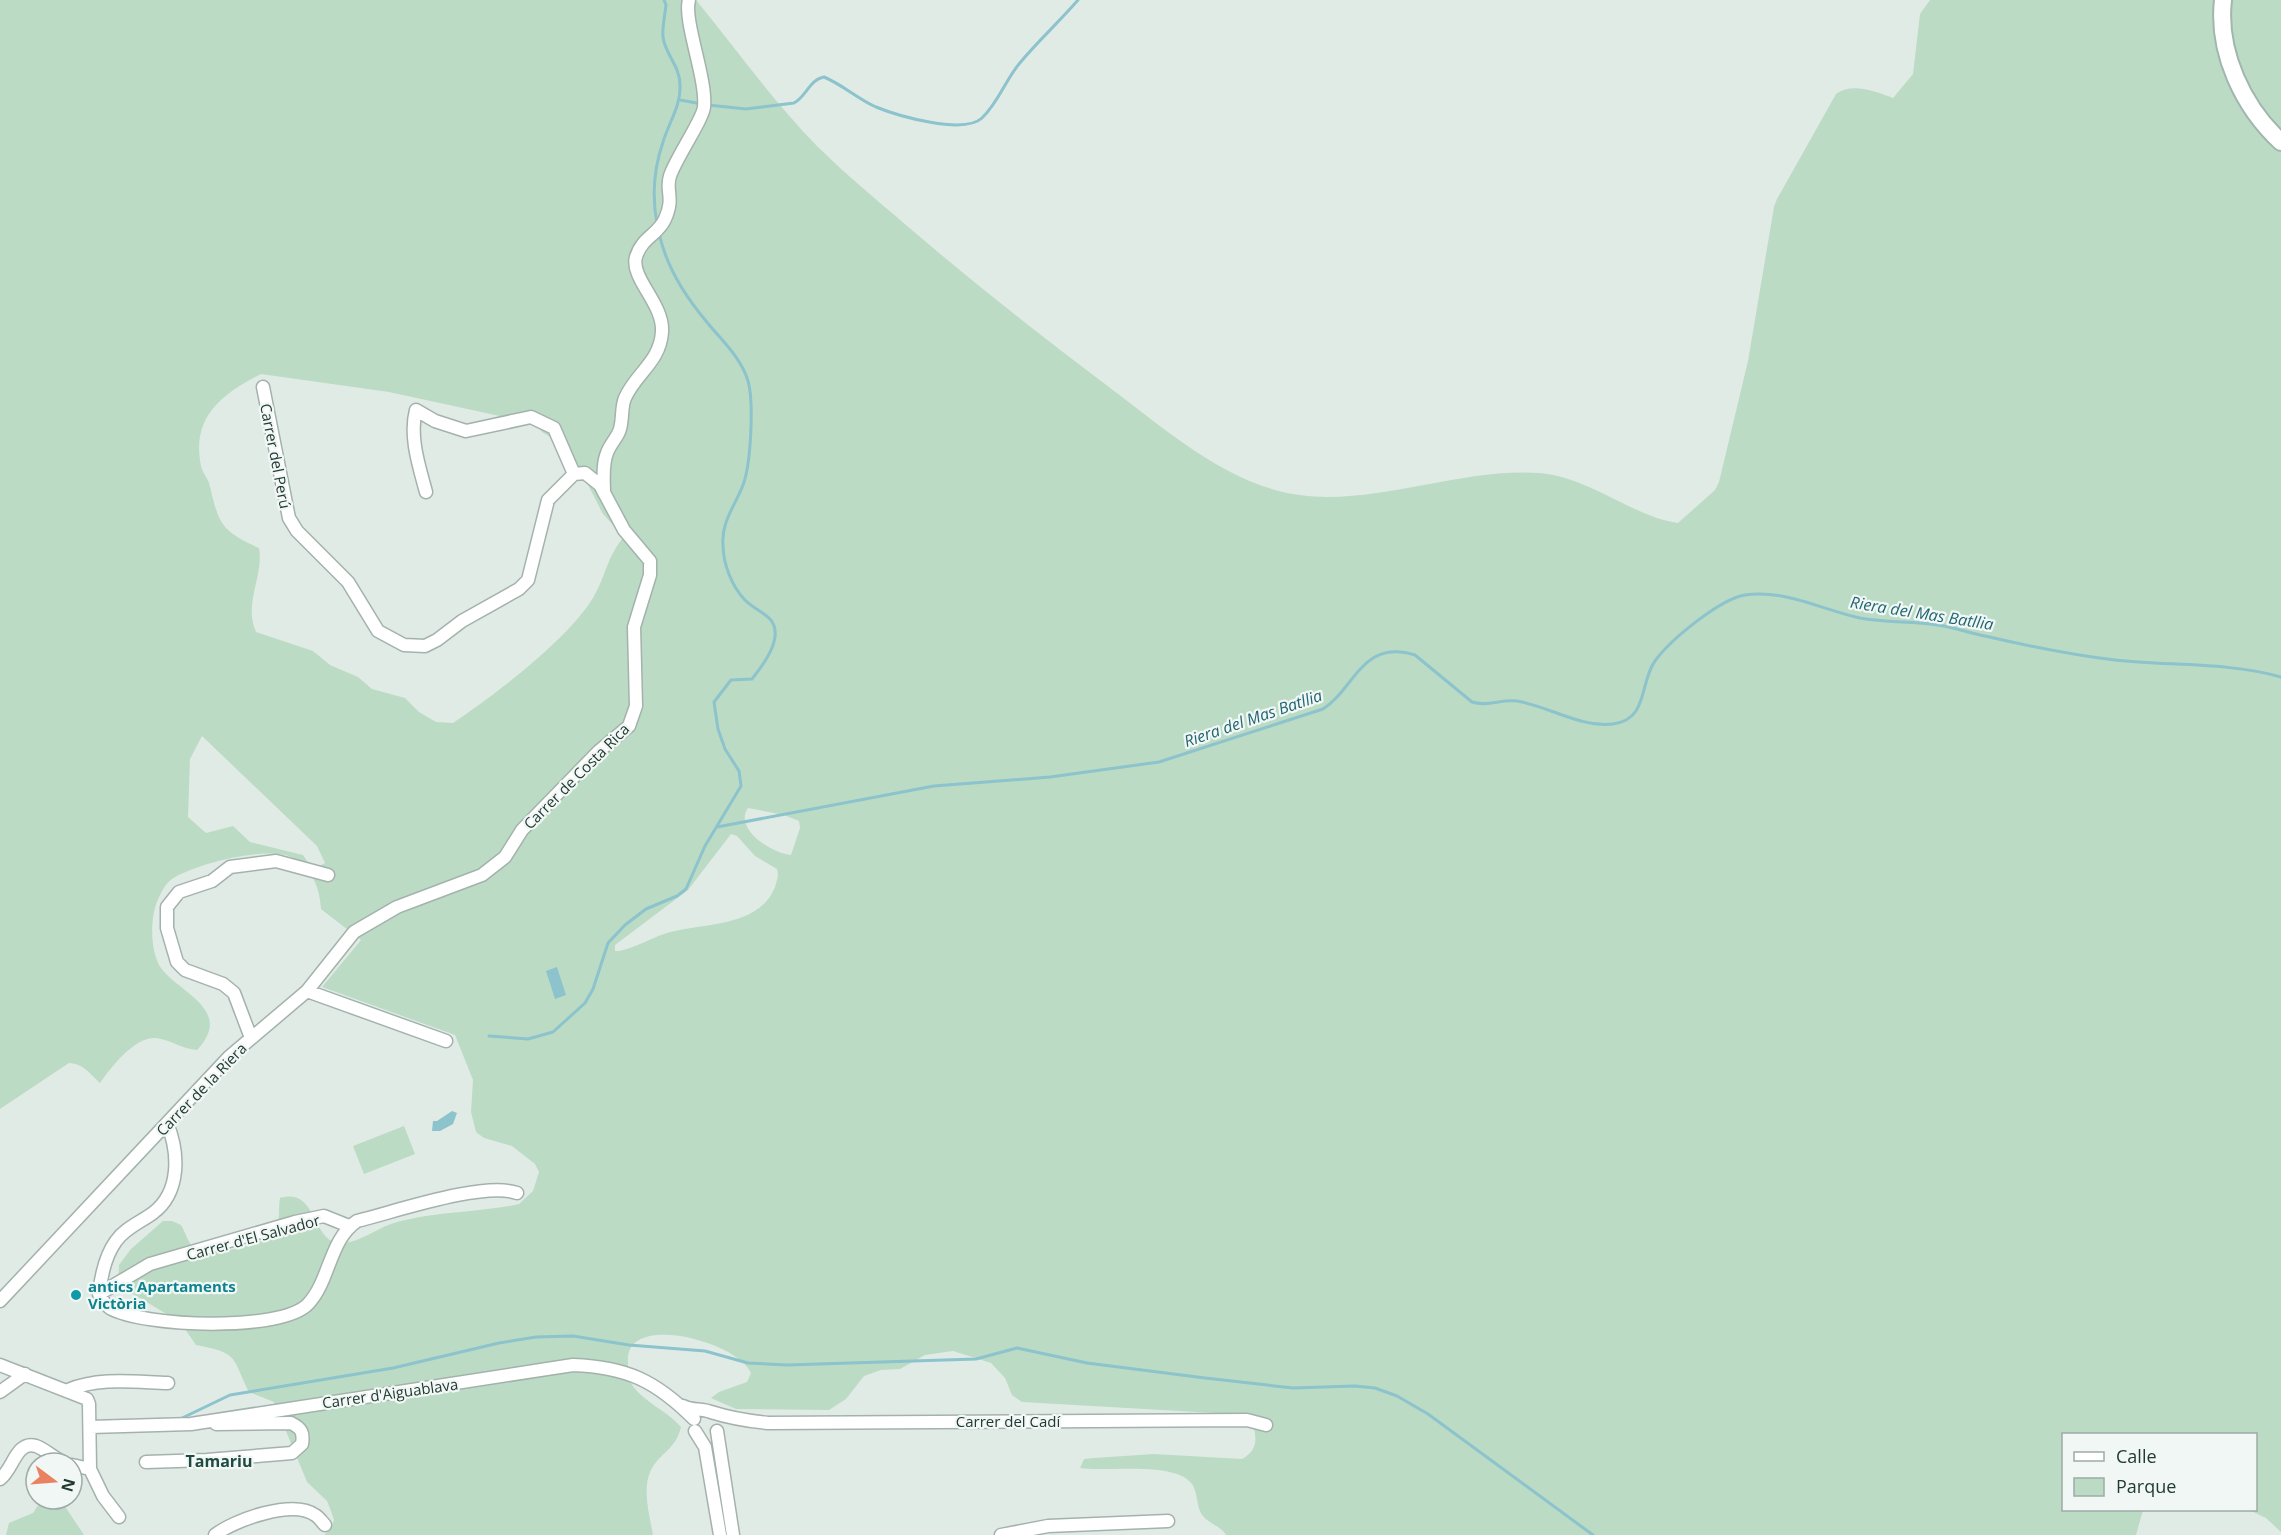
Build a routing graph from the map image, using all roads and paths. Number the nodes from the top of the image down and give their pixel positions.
1 (688, 0) edge
2 (2223, 0) edge
3 (2281, 142) edge
4 (263, 387) dead end
5 (574, 474) junction
6 (426, 492) dead end
7 (604, 493) junction
8 (328, 875) dead end
9 (307, 991) junction
10 (251, 1038) junction
11 (446, 1041) dead end
12 (167, 1123) junction
13 (517, 1193) dead end
14 (349, 1227) junction
15 (99, 1294) junction
16 (0, 1301) edge
17 (0, 1365) edge
18 (25, 1374) junction
19 (168, 1383) dead end
20 (68, 1390) junction
21 (0, 1392) edge
22 (701, 1419) junction
23 (750, 1421) junction
24 (191, 1424) junction
25 (1266, 1425) dead end
26 (90, 1427) junction
27 (717, 1430) junction
28 (43, 1451) edge
29 (146, 1462) dead end
30 (84, 1468) edge
31 (90, 1469) junction
32 (0, 1479) edge
33 (119, 1516) dead end
34 (1168, 1521) dead end
35 (325, 1525) dead end
36 (215, 1535) edge
37 (720, 1535) edge
38 (733, 1535) edge
39 (1001, 1535) edge

1 - 7 street
2 - 3 street
4 - 5 street, Carrer del Perú
5 - 6 street
5 - 7 street, Carrer de Costa Rica
7 - 9 street, Carrer de Costa Rica
8 - 10 street
9 - 10 street, Carrer de la Riera
9 - 11 street
10 - 12 street, Carrer de la Riera
12 - 15 street
12 - 16 street, Carrer de la Riera
13 - 14 street
14 - 15 street, Carrer d'El Salvador
14 - 15 street
17 - 18 street
18 - 20 street
18 - 21 street
19 - 20 street
20 - 26 street
22 - 23 street, Carrer del Cadí
22 - 24 street, Carrer d'Aiguablava
22 - 27 street
22 - 27 street, Carrer del Cadí
22 - 37 street
23 - 25 street, Carrer del Cadí
23 - 27 street, Carrer del Cadí
24 - 26 street, Carrer d'Aiguablava
24 - 29 street
26 - 31 street
27 - 38 street
28 - 32 street
30 - 31 street
31 - 33 street
34 - 39 street
35 - 36 street

